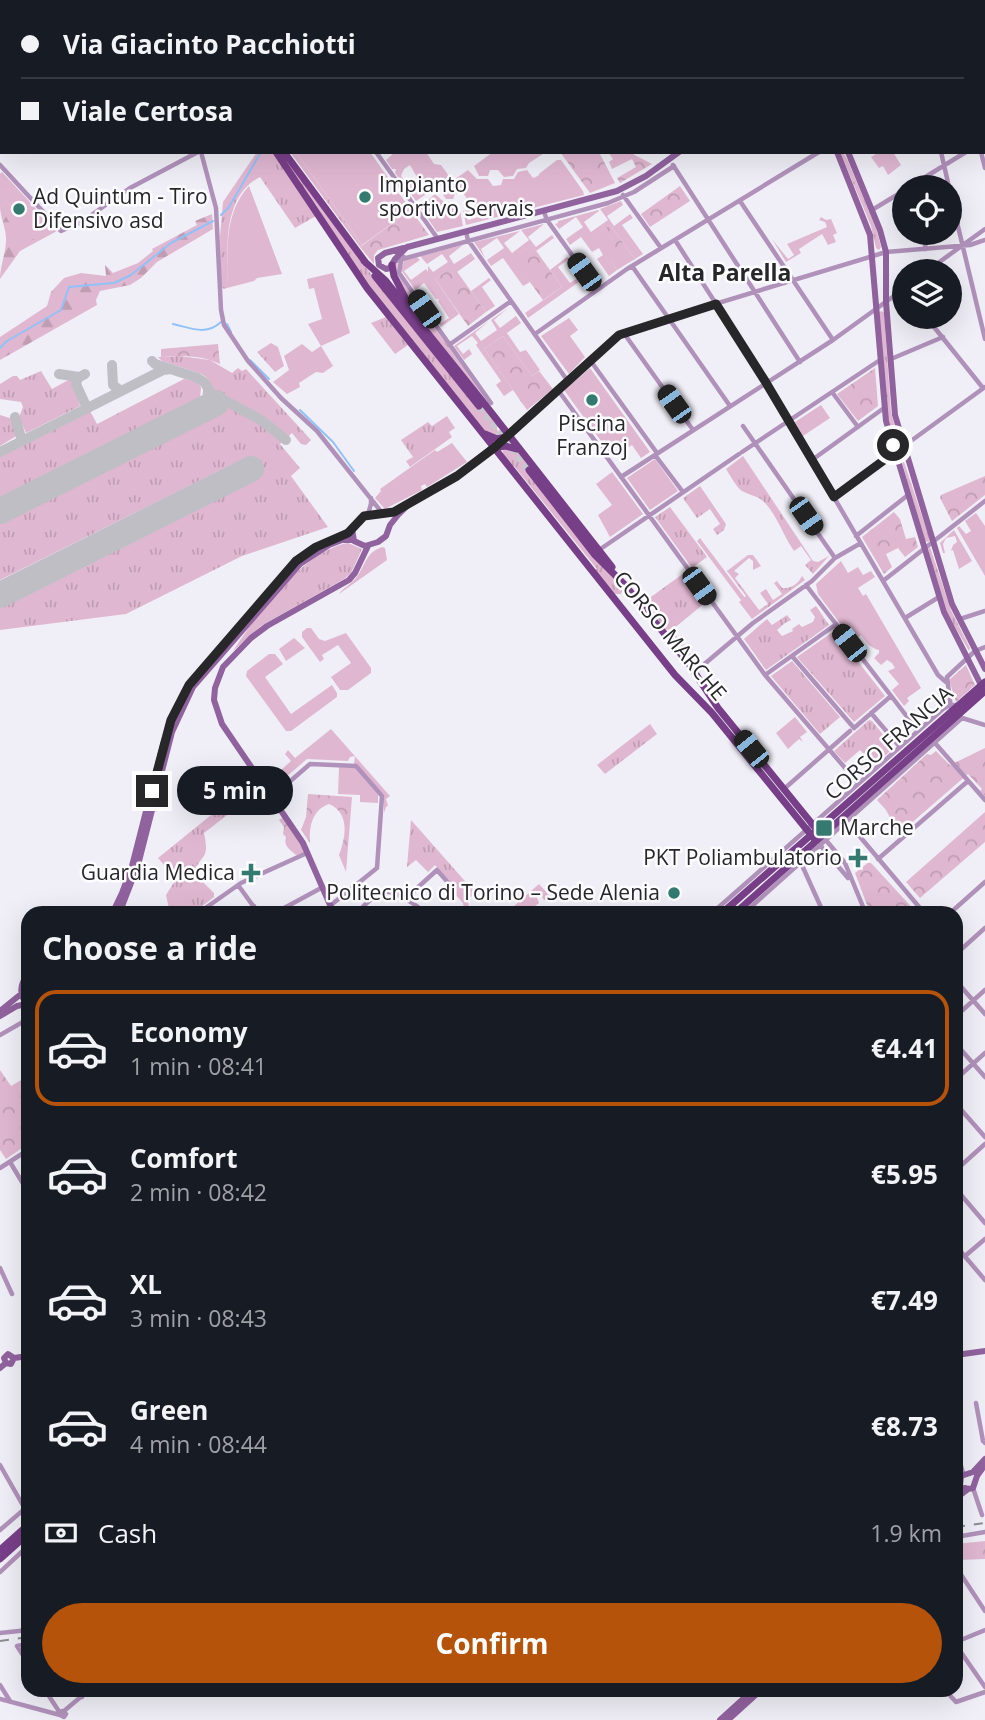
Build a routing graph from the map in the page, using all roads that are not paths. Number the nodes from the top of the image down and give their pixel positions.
1 (196, 154) edge
2 (201, 154) edge
3 (277, 154) edge
4 (285, 154) edge
5 (377, 154) edge
6 (816, 154) edge
7 (838, 154) edge
8 (849, 154) edge
9 (941, 154) edge
10 (963, 154) edge
11 (670, 156) edge
12 (0, 165) edge
13 (674, 166) junction
14 (944, 166) junction
15 (929, 175) edge
16 (946, 175) edge
17 (620, 189) junction
18 (624, 197) junction
19 (892, 198) edge
20 (740, 201) junction
21 (872, 210) junction
22 (544, 212) junction
23 (547, 220) junction
24 (708, 220) junction
25 (985, 229) edge
26 (466, 232) junction
27 (438, 239) junction
28 (468, 240) junction
29 (675, 240) junction
30 (985, 240) edge
31 (925, 245) edge
32 (962, 246) junction
33 (407, 247) junction
34 (661, 248) junction
35 (940, 248) junction
36 (926, 249) junction
37 (886, 252) junction
38 (385, 253) junction
39 (405, 256) junction
40 (873, 256) junction
41 (944, 259) joint
42 (364, 261) junction
43 (393, 262) junction
44 (632, 266) junction
45 (794, 280) junction
46 (597, 290) junction
47 (755, 292) junction
48 (892, 298) edge
49 (511, 301) junction
50 (886, 302) junction
51 (716, 304) junction
52 (876, 309) junction
53 (669, 318) junction
54 (419, 323) junction
55 (936, 329) edge
56 (623, 332) junction
57 (535, 334) junction
58 (943, 337) junction
59 (985, 339) edge
60 (833, 340) junction
61 (449, 345) junction
62 (890, 359) junction
63 (590, 360) junction
64 (880, 360) junction
65 (800, 362) junction
66 (568, 380) junction
67 (767, 383) junction
68 (984, 388) edge
69 (558, 390) junction
70 (832, 392) junction
71 (491, 403) dead end
72 (730, 406) junction
73 (479, 407) tunnel mouth
74 (884, 408) junction
75 (789, 421) junction
76 (474, 425) junction
77 (743, 426) dead end
78 (858, 427) junction
79 (693, 430) junction
80 (506, 436) junction
81 (755, 443) junction
82 (904, 446) junction
83 (494, 448) junction
84 (519, 450) junction
85 (895, 452) junction
86 (656, 454) junction
87 (812, 460) junction
88 (528, 470) tunnel mouth
89 (621, 477) junction
90 (683, 492) junction
91 (908, 495) junction
92 (370, 497) junction
93 (834, 497) junction
94 (985, 500) edge
95 (408, 505) junction
96 (368, 514) junction
97 (384, 514) junction
98 (649, 516) junction
99 (390, 525) junction
100 (353, 528) junction
101 (856, 536) junction
102 (353, 540) junction
103 (933, 541) junction
104 (860, 543) junction
105 (368, 546) junction
106 (924, 548) junction
107 (599, 550) junction
108 (835, 558) junction
109 (883, 581) junction
110 (625, 585) junction
111 (806, 585) junction
112 (939, 597) junction
113 (985, 611) edge
114 (905, 618) junction
115 (959, 620) junction
116 (835, 625) junction
117 (737, 638) junction
118 (985, 647) edge
119 (975, 651) junction
120 (792, 656) junction
121 (967, 659) junction
122 (985, 669) edge
123 (695, 672) junction
124 (765, 675) junction
125 (946, 682) junction
126 (984, 689) edge
127 (891, 696) junction
128 (956, 711) junction
129 (871, 713) junction
130 (985, 725) edge
131 (850, 731) dead end
132 (918, 731) junction
133 (935, 743) junction
134 (900, 747) junction
135 (829, 750) junction
136 (908, 767) junction
137 (895, 771) junction
138 (968, 781) junction
139 (858, 783) junction
140 (784, 790) junction
141 (272, 797) junction
142 (985, 800) edge
143 (856, 832) dead end
144 (816, 835) junction
145 (308, 853) junction
146 (878, 859) junction
147 (801, 863) junction
148 (238, 885) junction
149 (984, 886) edge
150 (323, 887) junction
151 (452, 887) dead end
152 (405, 899) junction
153 (331, 905) joint
154 (116, 906) edge
155 (122, 906) edge
156 (211, 906) edge
157 (254, 906) edge
158 (288, 906) edge
159 (365, 906) edge
160 (415, 906) edge
161 (722, 906) edge
162 (731, 906) edge
163 (742, 906) edge
164 (752, 906) edge
165 (820, 906) edge
166 (862, 906) edge
167 (918, 906) edge
168 (959, 906) edge
169 (985, 928) edge
170 (963, 946) edge
171 (963, 989) edge
172 (985, 990) edge
173 (21, 994) edge
174 (973, 1000) junction
175 (21, 1005) edge
176 (963, 1009) edge
177 (0, 1011) edge
178 (985, 1014) edge
179 (0, 1016) edge
180 (21, 1024) edge
181 (0, 1035) edge
182 (963, 1052) edge
183 (985, 1053) edge
184 (973, 1064) junction
185 (963, 1073) edge
186 (985, 1077) edge
187 (963, 1112) edge
188 (985, 1138) edge
189 (984, 1146) edge
190 (21, 1155) edge
191 (10, 1162) junction
192 (963, 1162) edge
193 (0, 1168) edge
194 (21, 1180) edge
195 (963, 1197) edge
196 (985, 1223) edge
197 (985, 1239) edge
198 (965, 1256) joint
199 (0, 1268) edge
200 (985, 1279) edge
201 (12, 1294) dead end
202 (0, 1349) edge
203 (985, 1351) edge
204 (963, 1354) edge
205 (21, 1357) edge
206 (4, 1362) edge
207 (975, 1403) dead end
208 (985, 1443) edge
209 (985, 1459) edge
210 (0, 1465) edge
211 (985, 1465) edge
212 (963, 1466) edge
213 (966, 1473) junction
214 (963, 1475) edge
215 (976, 1478) junction
216 (963, 1485) edge
217 (970, 1488) junction
218 (963, 1492) edge
219 (21, 1500) edge
220 (21, 1512) edge
221 (982, 1515) dead end
222 (0, 1531) edge
223 (21, 1531) edge
224 (985, 1532) edge
225 (963, 1535) edge
226 (21, 1540) edge
227 (0, 1550) edge
228 (21, 1552) edge
229 (0, 1559) edge
230 (0, 1572) edge
231 (963, 1578) edge
232 (985, 1611) edge
233 (985, 1630) edge
234 (21, 1631) edge
235 (0, 1633) edge
236 (963, 1640) edge
237 (963, 1654) edge
238 (0, 1685) edge
239 (985, 1690) edge
240 (50, 1697) edge
241 (82, 1697) edge
242 (745, 1697) edge
243 (750, 1697) edge
244 (752, 1697) edge
245 (951, 1697) edge
246 (0, 1699) edge
247 (748, 1700) junction
248 (10, 1702) junction
249 (64, 1715) edge
250 (720, 1720) edge
251 (728, 1720) edge

1 - 12 street
2 - 92 street
3 - 76 main road, CORSO MARCHE
4 - 42 main road
5 - 27 street
6 - 20 street
7 - 40 main road
8 - 21 main road
9 - 14 street
10 - 14 street
11 - 13 street
11 - 17 main road
13 - 18 street
13 - 24 street
14 - 15 street
14 - 16 street
17 - 18 street
17 - 22 main road
18 - 23 street
18 - 34 street
19 - 21 street
20 - 24 street
20 - 45 street
21 - 37 main road
22 - 23 street
22 - 26 main road
23 - 28 street
23 - 46 street
24 - 29 street
24 - 47 street
25 - 32 street
26 - 27 main road
26 - 28 street
27 - 33 main road
28 - 39 street
28 - 49 street
29 - 34 street
29 - 51 street
30 - 32 street
31 - 36 street
32 - 35 street
32 - 41 street
32 - 59 street
33 - 38 main road
33 - 43 main road
34 - 44 street
35 - 36 street
35 - 41 street
36 - 37 street
37 - 40 street
37 - 50 main road
38 - 43 main road
38 - 43 main road
39 - 43 street
39 - 61 street
40 - 45 street
40 - 52 main road
42 - 54 main road
42 - 73 main road
43 - 54 main road
44 - 46 street
44 - 53 street
45 - 47 street
45 - 60 street
46 - 57 street
47 - 51 street
47 - 65 street
48 - 50 street
49 - 57 street
49 - 61 street
50 - 52 street
50 - 62 main road
51 - 53 street
51 - 67 street
52 - 60 street
52 - 64 main road
53 - 56 street
53 - 72 street
54 - 80 main road
55 - 58 street
56 - 63 street
56 - 79 street
57 - 66 street
58 - 62 street
58 - 68 street
60 - 65 street
61 - 71 street
62 - 82 main road
63 - 66 street
63 - 86 street
64 - 70 street, CORSO MARCHE
64 - 74 main road
65 - 67 street
66 - 69 street
67 - 72 street
67 - 75 street
68 - 82 street
69 - 80 street
69 - 89 street
70 - 75 street, CORSO MARCHE
70 - 78 street
72 - 79 street
74 - 78 street
74 - 85 main road
75 - 81 street, CORSO MARCHE
75 - 87 street
76 - 80 main road
76 - 83 main road, CORSO MARCHE
77 - 81 street
78 - 87 street
79 - 86 street
80 - 83 main road
80 - 84 main road
81 - 90 street, CORSO MARCHE
81 - 108 street
82 - 85 street
82 - 103 main road
83 - 84 main road
83 - 95 main road
83 - 144 main road, CORSO MARCHE
84 - 107 main road
85 - 91 main road
85 - 93 street
86 - 89 street
86 - 90 street
87 - 93 street
88 - 110 main road, CORSO MARCHE
89 - 98 street
90 - 98 street, CORSO MARCHE
91 - 101 street
91 - 106 main road
92 - 96 street
92 - 97 street
93 - 101 street
94 - 103 street
95 - 97 main road
95 - 99 main road
96 - 97 main road
96 - 100 main road
97 - 99 main road
98 - 107 street, CORSO MARCHE
98 - 117 street
99 - 105 main road
100 - 102 main road
100 - 154 main road
101 - 104 street
102 - 105 main road
102 - 155 main road
103 - 106 street
103 - 115 main road
104 - 108 street, CORSO MARCHE
104 - 109 street
105 - 141 main road
106 - 109 street
106 - 112 main road
107 - 110 main road
108 - 111 street, CORSO MARCHE
109 - 114 street
110 - 123 main road, CORSO MARCHE
111 - 116 street
111 - 117 street, CORSO MARCHE
112 - 114 street
112 - 121 main road
113 - 115 street
114 - 125 street
115 - 119 main road
116 - 120 street
116 - 127 street
117 - 123 street, CORSO MARCHE
117 - 124 street, CORSO FRANCIA
118 - 119 street
119 - 121 street
119 - 122 main road
120 - 124 street
120 - 129 street
121 - 125 street
121 - 126 main road
123 - 140 main road, CORSO MARCHE
124 - 135 street, CORSO FRANCIA
125 - 128 street
126 - 128 main road, CORSO FRANCIA
127 - 129 street
127 - 132 street
128 - 130 street
128 - 132 street, CORSO FRANCIA
128 - 133 street, CORSO FRANCIA
128 - 137 main road, CORSO FRANCIA
128 - 144 main road, CORSO FRANCIA
129 - 134 street, CORSO FRANCIA
131 - 135 street, CORSO FRANCIA
132 - 134 street, CORSO FRANCIA
133 - 136 street, CORSO FRANCIA
133 - 138 street
134 - 139 street, CORSO FRANCIA
135 - 139 street, CORSO FRANCIA
135 - 140 street
136 - 137 street, CORSO FRANCIA
136 - 144 street, CORSO FRANCIA
137 - 144 main road, CORSO FRANCIA
138 - 142 street
138 - 146 street
139 - 144 street, CORSO FRANCIA
140 - 144 main road, CORSO MARCHE
141 - 145 main road
141 - 153 street
143 - 146 street
144 - 147 street, CORSO FRANCIA
144 - 161 street, CORSO FRANCIA
144 - 162 main road, CORSO FRANCIA
144 - 163 main road, CORSO FRANCIA
144 - 166 street
145 - 148 street
145 - 150 main road
146 - 167 street
147 - 164 street, CORSO FRANCIA
147 - 165 street
148 - 156 street
148 - 157 street
149 - 168 street
150 - 153 main road
150 - 158 street
151 - 152 street
152 - 159 street
152 - 160 street
169 - 170 street
171 - 174 street
172 - 174 street
173 - 177 main road
174 - 176 street
174 - 178 street
175 - 179 main road
180 - 181 street
182 - 184 street
183 - 184 street
184 - 185 street
184 - 186 street
187 - 188 street
189 - 192 street
190 - 191 street
191 - 193 street
191 - 194 street
195 - 196 street
197 - 198 street
198 - 200 street
199 - 201 street
202 - 206 street
203 - 204 main road
205 - 206 main road
207 - 208 street
209 - 213 main road
210 - 219 street
211 - 215 main road
212 - 213 street
213 - 214 main road
213 - 215 main road
215 - 217 main road
216 - 217 main road
217 - 218 main road
217 - 221 street
220 - 222 street
223 - 227 main road
224 - 225 street
226 - 229 main road
228 - 230 street
231 - 232 street
233 - 236 street
234 - 235 street
237 - 239 street
238 - 248 street
239 - 245 street
240 - 249 street
241 - 249 street
242 - 247 street
243 - 247 main road
244 - 247 main road
246 - 248 street
247 - 250 main road
247 - 251 main road
248 - 249 street

